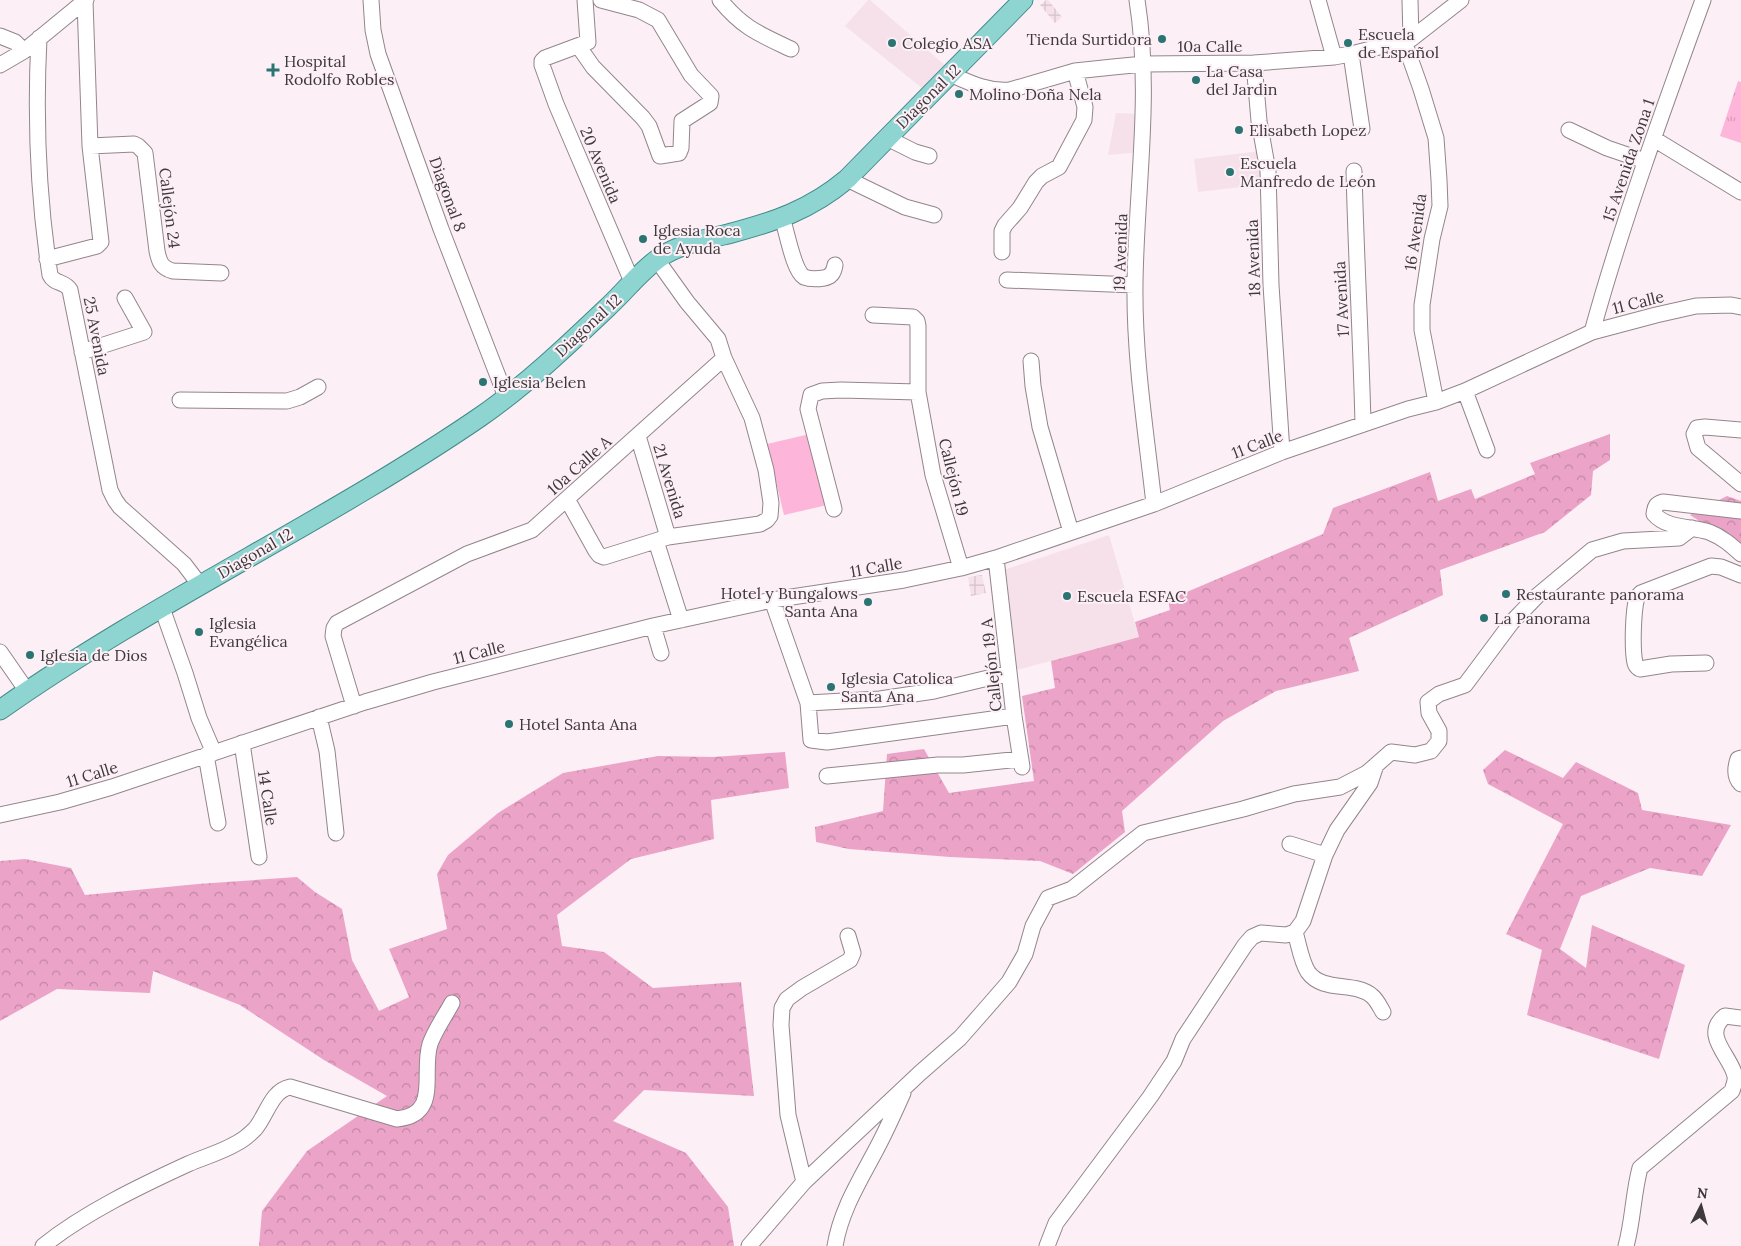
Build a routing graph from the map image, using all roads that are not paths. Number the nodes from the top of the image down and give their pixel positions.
1 (85, 0) edge
2 (371, 0) edge
3 (585, 0) edge
4 (601, 0) edge
5 (720, 0) edge
6 (1022, 0) edge
7 (1137, 0) edge
8 (1318, 0) edge
9 (1410, 0) edge
10 (1461, 0) edge
11 (1703, 0) edge
12 (0, 36) edge
13 (39, 38) junction
14 (1408, 40) junction
15 (579, 47) junction
16 (791, 49) dead end
17 (24, 51) junction
18 (1351, 54) junction
19 (1334, 57) junction
20 (1254, 63) junction
21 (1144, 64) junction
22 (0, 65) edge
23 (1075, 72) junction
24 (950, 74) junction
25 (1362, 129) dead end
26 (1569, 130) dead end
27 (887, 138) junction
28 (1654, 139) junction
29 (90, 146) junction
30 (929, 156) dead end
31 (1645, 161) junction
32 (1354, 171) dead end
33 (847, 180) junction
34 (1741, 192) edge
35 (934, 215) dead end
36 (782, 218) junction
37 (1002, 252) dead end
38 (47, 259) junction
39 (657, 260) junction
40 (835, 265) dead end
41 (220, 273) dead end
42 (1007, 280) dead end
43 (633, 284) junction
44 (1135, 285) junction
45 (125, 298) dead end
46 (1741, 307) edge
47 (873, 315) dead end
48 (1592, 332) junction
49 (82, 352) junction
50 (724, 358) junction
51 (1031, 361) dead end
52 (318, 387) dead end
53 (1466, 391) junction
54 (918, 392) junction
55 (506, 397) junction
56 (180, 400) dead end
57 (1436, 402) junction
58 (1363, 424) junction
59 (1741, 430) edge
60 (638, 436) junction
61 (1487, 450) dead end
62 (1282, 452) junction
63 (1741, 484) edge
64 (567, 499) junction
65 (1154, 504) junction
66 (834, 509) dead end
67 (1741, 511) edge
68 (1692, 528) junction
69 (1071, 532) junction
70 (662, 539) junction
71 (1741, 554) edge
72 (996, 558) junction
73 (961, 568) junction
74 (1741, 575) edge
75 (200, 585) junction
76 (772, 600) junction
77 (162, 608) junction
78 (681, 620) junction
79 (653, 626) junction
80 (662, 653) dead end
81 (2, 658) edge
82 (1706, 663) dead end
83 (1009, 673) junction
84 (27, 691) junction
85 (808, 703) junction
86 (354, 706) junction
87 (0, 710) edge
88 (1014, 716) junction
89 (319, 717) junction
90 (242, 743) junction
91 (210, 754) junction
92 (1741, 758) edge
93 (1377, 763) junction
94 (827, 776) dead end
95 (1741, 784) edge
96 (0, 815) edge
97 (218, 822) dead end
98 (336, 833) dead end
99 (1290, 844) dead end
100 (1325, 855) junction
101 (259, 857) dead end
102 (1295, 932) junction
103 (848, 936) dead end
104 (452, 1003) dead end
105 (1383, 1012) dead end
106 (1741, 1018) edge
107 (907, 1085) junction
108 (804, 1182) junction
109 (43, 1246) edge
110 (749, 1246) edge
111 (834, 1246) edge
112 (1047, 1246) edge
113 (1626, 1246) edge

1 - 13 street
1 - 29 street
2 - 55 street, Diagonal 8
3 - 15 street
4 - 15 street
5 - 16 street
6 - 24 main road, Diagonal 12
7 - 21 street, 19 Avenida
8 - 19 street
9 - 14 street, 16 Avenida
10 - 14 street, 10a Calle
11 - 28 street, 15 Avenida Zona 1
12 - 17 street
13 - 17 street
13 - 38 street, 25 Avenida
14 - 18 street, 10a Calle
14 - 57 street, 16 Avenida
15 - 43 street, 20 Avenida
17 - 22 street
18 - 19 street, 10a Calle
18 - 25 street
19 - 20 street, 10a Calle
20 - 21 street, 10a Calle
20 - 62 street, 18 Avenida
21 - 23 street, 10a Calle
21 - 44 street, 19 Avenida
23 - 24 street, 10a Calle
23 - 37 street
24 - 27 main road, Diagonal 12
26 - 31 street
27 - 30 street
27 - 33 main road, Diagonal 12
28 - 31 street, 15 Avenida Zona 1
28 - 34 street
29 - 38 street
29 - 41 street, Callejón 24
31 - 48 street, 15 Avenida Zona 1
32 - 58 street, 17 Avenida
33 - 35 street
33 - 36 main road, Diagonal 12
36 - 39 main road, Diagonal 12
36 - 40 street
38 - 49 street, 25 Avenida
39 - 43 main road, Diagonal 12
39 - 50 street
42 - 44 street
43 - 55 main road, Diagonal 12
44 - 65 street, 19 Avenida
45 - 49 street
46 - 48 street, 11 Calle
47 - 54 street, Callejón 19
48 - 53 street, 11 Calle
49 - 75 street, 25 Avenida
50 - 60 street, 10a Calle A
50 - 70 street
51 - 69 street
52 - 56 street
53 - 57 street, 11 Calle
53 - 61 street
54 - 66 street
54 - 73 street, Callejón 19
55 - 75 main road, Diagonal 12
57 - 58 street, 11 Calle
58 - 62 street, 11 Calle
59 - 63 street
60 - 64 street, 10a Calle A
60 - 70 street, 21 Avenida
62 - 65 street, 11 Calle
64 - 70 street
64 - 86 street, 10a Calle A
65 - 69 street, 11 Calle
67 - 68 street
68 - 71 street
68 - 93 street
69 - 72 street, 11 Calle
70 - 78 street, 21 Avenida
72 - 73 street, 11 Calle
72 - 83 street, Callejón 19 A
73 - 76 street, 11 Calle
74 - 82 street
75 - 77 main road, Diagonal 12
76 - 78 street, 11 Calle
76 - 85 street
77 - 84 main road, Diagonal 12
77 - 91 street
78 - 79 street, 11 Calle
79 - 80 street
79 - 86 street, 11 Calle
81 - 84 street
83 - 85 street
83 - 88 street, Callejón 19 A
84 - 87 main road, Diagonal 12
85 - 88 street
86 - 89 street, 11 Calle
88 - 94 street, Callejón 19 A
89 - 90 street, 11 Calle
89 - 98 street
90 - 91 street, 11 Calle
90 - 101 street, 14 Calle
91 - 96 street, 11 Calle
91 - 97 street
92 - 95 street
93 - 100 street
93 - 107 street
99 - 100 street
100 - 102 street
102 - 105 street
102 - 112 street
103 - 108 street
104 - 109 street
106 - 113 street
107 - 108 street
107 - 111 street
108 - 110 street

